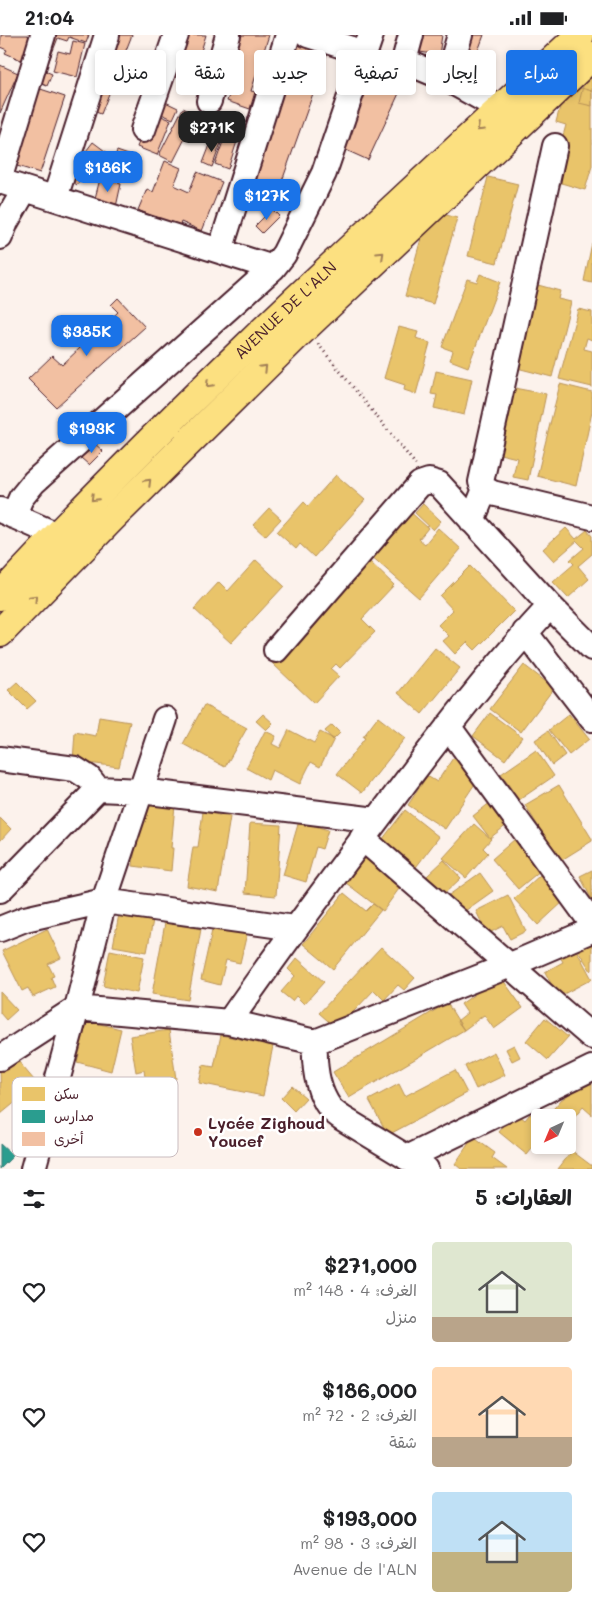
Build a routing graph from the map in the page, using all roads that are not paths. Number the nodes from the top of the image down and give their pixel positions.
1 (43, 35) edge
2 (107, 35) edge
3 (176, 35) edge
4 (228, 35) edge
5 (288, 35) edge
6 (308, 35) edge
7 (411, 35) edge
8 (460, 35) edge
9 (580, 35) edge
10 (368, 44) edge
11 (456, 50) edge
12 (592, 56) edge
13 (426, 70) edge
14 (476, 95) edge
15 (208, 101) dead end
16 (501, 109) junction
17 (143, 130) dead end
18 (555, 146) dead end
19 (0, 179) edge
20 (25, 189) junction
21 (55, 198) junction
22 (0, 237) edge
23 (220, 251) junction
24 (273, 268) junction
25 (485, 489) junction
26 (6, 513) edge
27 (592, 517) edge
28 (472, 521) junction
29 (56, 535) junction
30 (0, 595) edge
31 (550, 605) junction
32 (525, 632) junction
33 (0, 633) edge
34 (592, 648) edge
35 (276, 650) dead end
36 (164, 719) dead end
37 (592, 719) edge
38 (448, 726) junction
39 (0, 759) edge
40 (98, 789) junction
41 (141, 791) junction
42 (369, 829) junction
43 (0, 890) edge
44 (104, 901) junction
45 (592, 923) edge
46 (294, 928) junction
47 (0, 929) edge
48 (592, 930) edge
49 (508, 966) junction
50 (77, 1008) junction
51 (229, 1022) junction
52 (592, 1037) edge
53 (315, 1042) junction
54 (0, 1058) edge
55 (592, 1068) edge
56 (58, 1077) edge
57 (416, 1164) edge

1 - 19 street
2 - 21 street
3 - 17 street
4 - 15 street
5 - 23 street
6 - 10 street
7 - 13 street
8 - 11 street
9 - 16 main road, AVENUE DE L'ALN
10 - 24 street
33 -> 12 main road
14 - 16 street
16 -> 29 main road, AVENUE DE L'ALN
18 - 25 street
19 - 20 street
20 - 21 street
20 - 22 street
21 - 23 street
23 - 24 street
24 - 26 street
25 - 27 street
25 - 28 street
26 - 29 street
28 - 31 street
28 - 35 street
29 - 30 main road, AVENUE DE L'ALN
31 - 32 street
31 - 34 street
32 - 37 street
32 - 38 street
36 - 41 street
38 - 42 street
38 - 45 street
39 - 40 street
40 - 41 street
40 - 43 street
41 - 42 street
41 - 44 street
42 - 46 street
42 - 49 street
44 - 46 street
44 - 47 street
44 - 50 street
46 - 51 street
48 - 49 street
49 - 52 street
49 - 53 street
50 - 51 street
50 - 54 street
50 - 56 street
51 - 53 street
53 - 57 street
55 - 57 street

